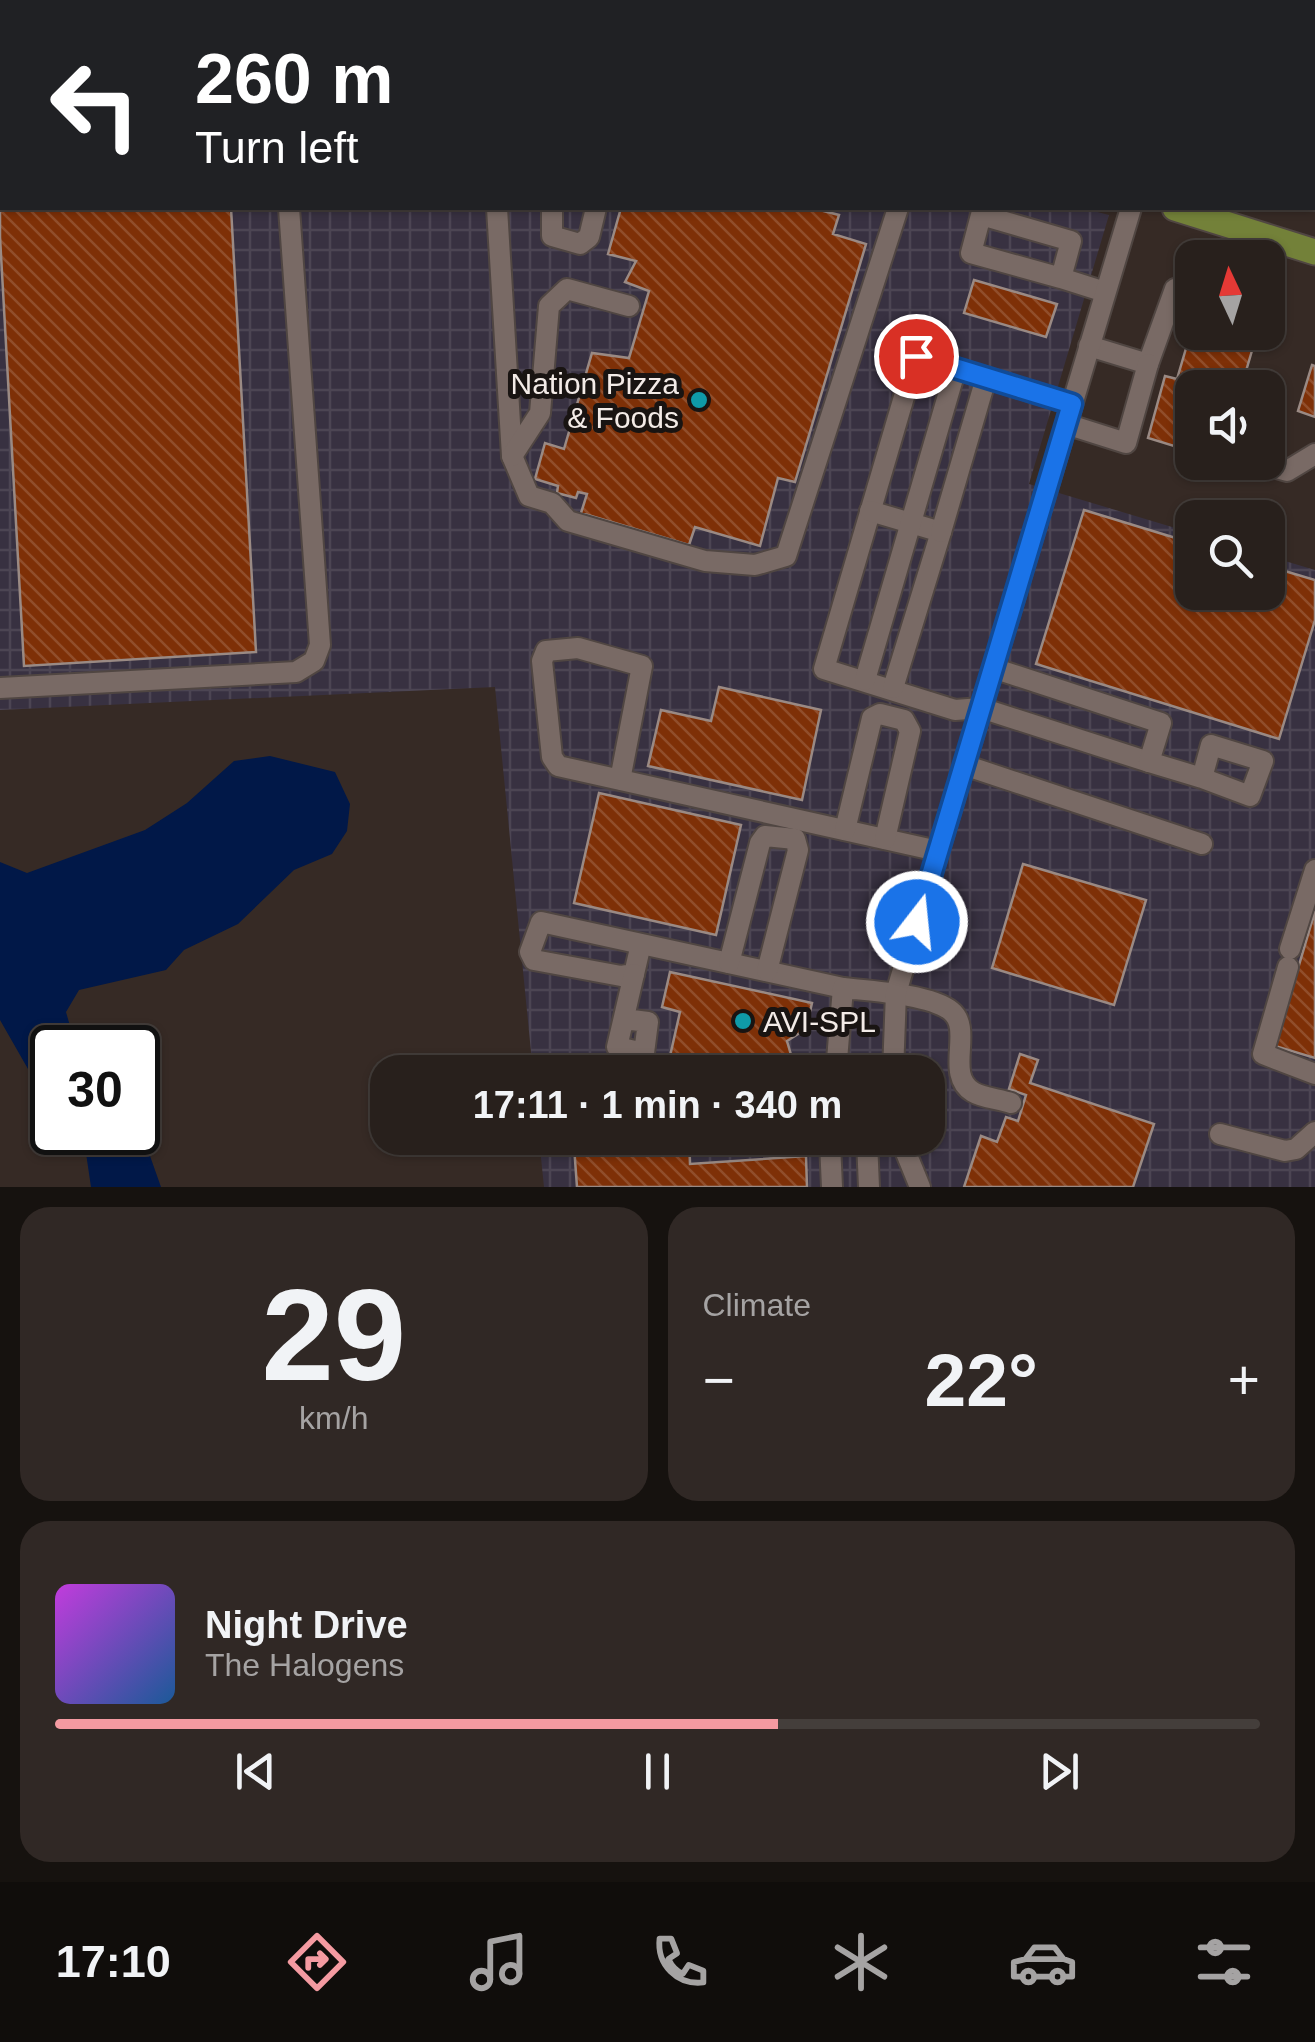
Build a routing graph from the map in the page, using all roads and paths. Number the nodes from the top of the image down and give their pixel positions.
1 (289, 210) edge
2 (497, 210) edge
3 (552, 210) edge
4 (596, 210) edge
5 (897, 210) edge
6 (1130, 210) edge
7 (1181, 210) edge
8 (1315, 252) edge
9 (1062, 278) junction
10 (1175, 289) edge
11 (1106, 292) junction
12 (629, 306) dead end
13 (1090, 346) junction
14 (1148, 364) junction
15 (956, 368) junction
16 (986, 378) junction
17 (1069, 414) junction
18 (1315, 454) edge
19 (512, 456) junction
20 (1287, 472) joint
21 (1315, 472) edge
22 (870, 511) junction
23 (910, 523) junction
24 (940, 532) junction
25 (993, 668) junction
26 (865, 680) junction
27 (0, 688) edge
28 (893, 688) junction
29 (981, 708) junction
30 (1149, 762) junction
31 (964, 765) junction
32 (1202, 778) dead end
33 (620, 780) junction
34 (845, 830) junction
35 (885, 839) junction
36 (1202, 844) dead end
37 (938, 851) junction
38 (1315, 870) edge
39 (641, 944) junction
40 (729, 963) junction
41 (767, 971) junction
42 (634, 974) junction
43 (843, 988) junction
44 (896, 994) junction
45 (624, 1019) dead end
46 (837, 1055) edge
47 (894, 1055) edge
48 (1315, 1074) edge
49 (1011, 1103) dead end
50 (1315, 1132) edge
51 (1220, 1134) dead end
52 (828, 1155) edge
53 (873, 1155) edge
54 (907, 1155) edge
55 (832, 1187) edge
56 (870, 1187) edge
57 (920, 1187) edge

1 - 27 street
2 - 19 street
3 - 4 street
5 - 19 street
6 - 11 street
7 - 8 main road
9 - 9 street
9 - 11 street
10 - 14 street
11 - 13 street
12 - 19 street
13 - 14 street
13 - 17 street
14 - 17 street
15 - 16 street
15 - 22 street
15 - 23 street
16 - 17 street
16 - 24 street
17 - 25 street
18 - 20 street
20 - 21 street
22 - 23 street
22 - 26 street
23 - 24 street
23 - 26 street
24 - 28 street
25 - 29 street
25 - 30 street
26 - 28 street
28 - 29 street
29 - 30 street
29 - 31 street
30 - 32 street
31 - 36 street
31 - 37 street
33 - 33 street
33 - 34 street
34 - 35 street
34 - 35 street
35 - 37 street
37 - 44 street
38 - 48 street
39 - 40 street
39 - 42 street
39 - 42 street
40 - 41 street
40 - 41 street
41 - 43 street
42 - 45 street
43 - 44 street
43 - 46 street
44 - 47 street
44 - 49 street
50 - 51 street
52 - 55 street
53 - 56 street
54 - 57 street

